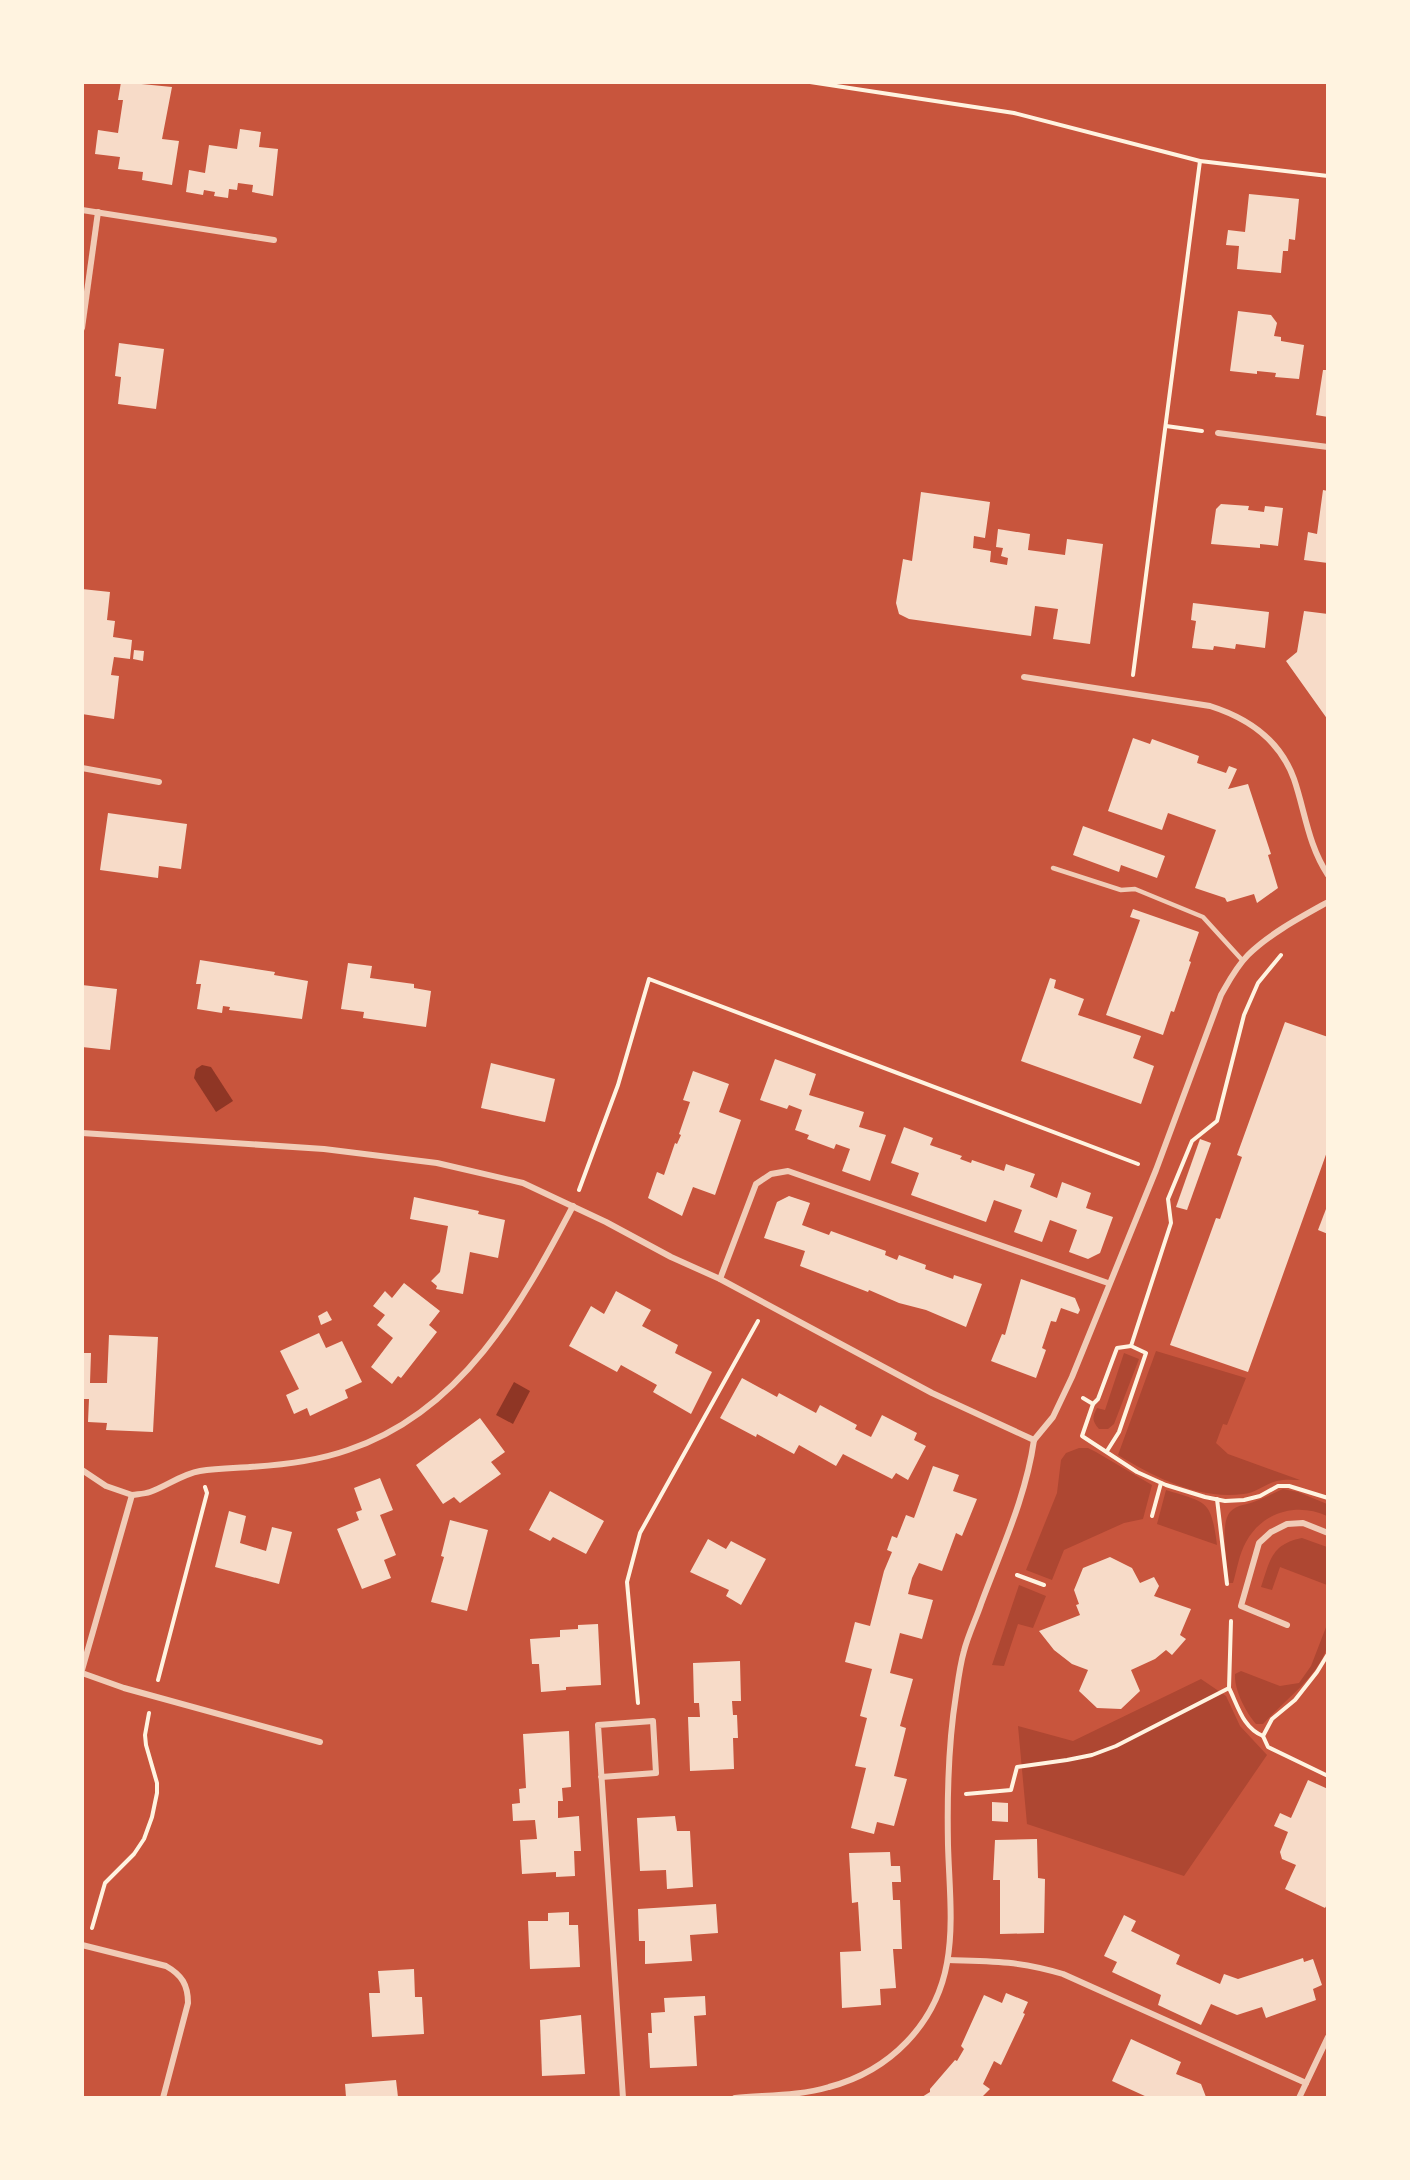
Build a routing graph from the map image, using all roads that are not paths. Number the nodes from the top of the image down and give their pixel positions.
1 (82, 210) edge
2 (98, 212) junction
3 (274, 240) dead end
4 (82, 328) edge
5 (1218, 433) road end
6 (1328, 447) edge
7 (1024, 677) dead end
8 (82, 768) edge
9 (159, 782) dead end
10 (1053, 868) dead end
11 (1328, 875) edge
12 (1328, 903) edge
13 (1243, 961) junction
14 (82, 1133) edge
15 (573, 1206) junction
16 (720, 1279) junction
17 (1108, 1283) junction
18 (1034, 1440) junction
19 (82, 1470) edge
20 (132, 1495) junction
21 (1328, 1533) edge
22 (1287, 1625) dead end
23 (82, 1672) edge
24 (320, 1742) dead end
25 (601, 1777) junction
26 (85, 1946) edge
27 (948, 1960) junction
28 (1328, 2037) edge
29 (1306, 2083) junction
30 (805, 2095) edge
31 (163, 2097) edge
32 (623, 2097) edge
33 (735, 2097) edge
34 (1299, 2097) edge

1 - 2 street
2 - 3 street
2 - 4 street
5 - 6 street
7 - 11 street
8 - 9 street
10 - 13 lane
12 - 13 street
13 - 17 street
14 - 15 street
15 - 16 street
15 - 20 street
16 - 17 street
16 - 18 street
17 - 18 street
18 - 27 street
19 - 20 street
20 - 23 street
21 - 22 street
23 - 24 street
25 - 25 street
25 - 32 street
26 - 31 street
27 - 29 street
27 - 30 street
28 - 29 street
29 - 34 street
30 - 33 street

